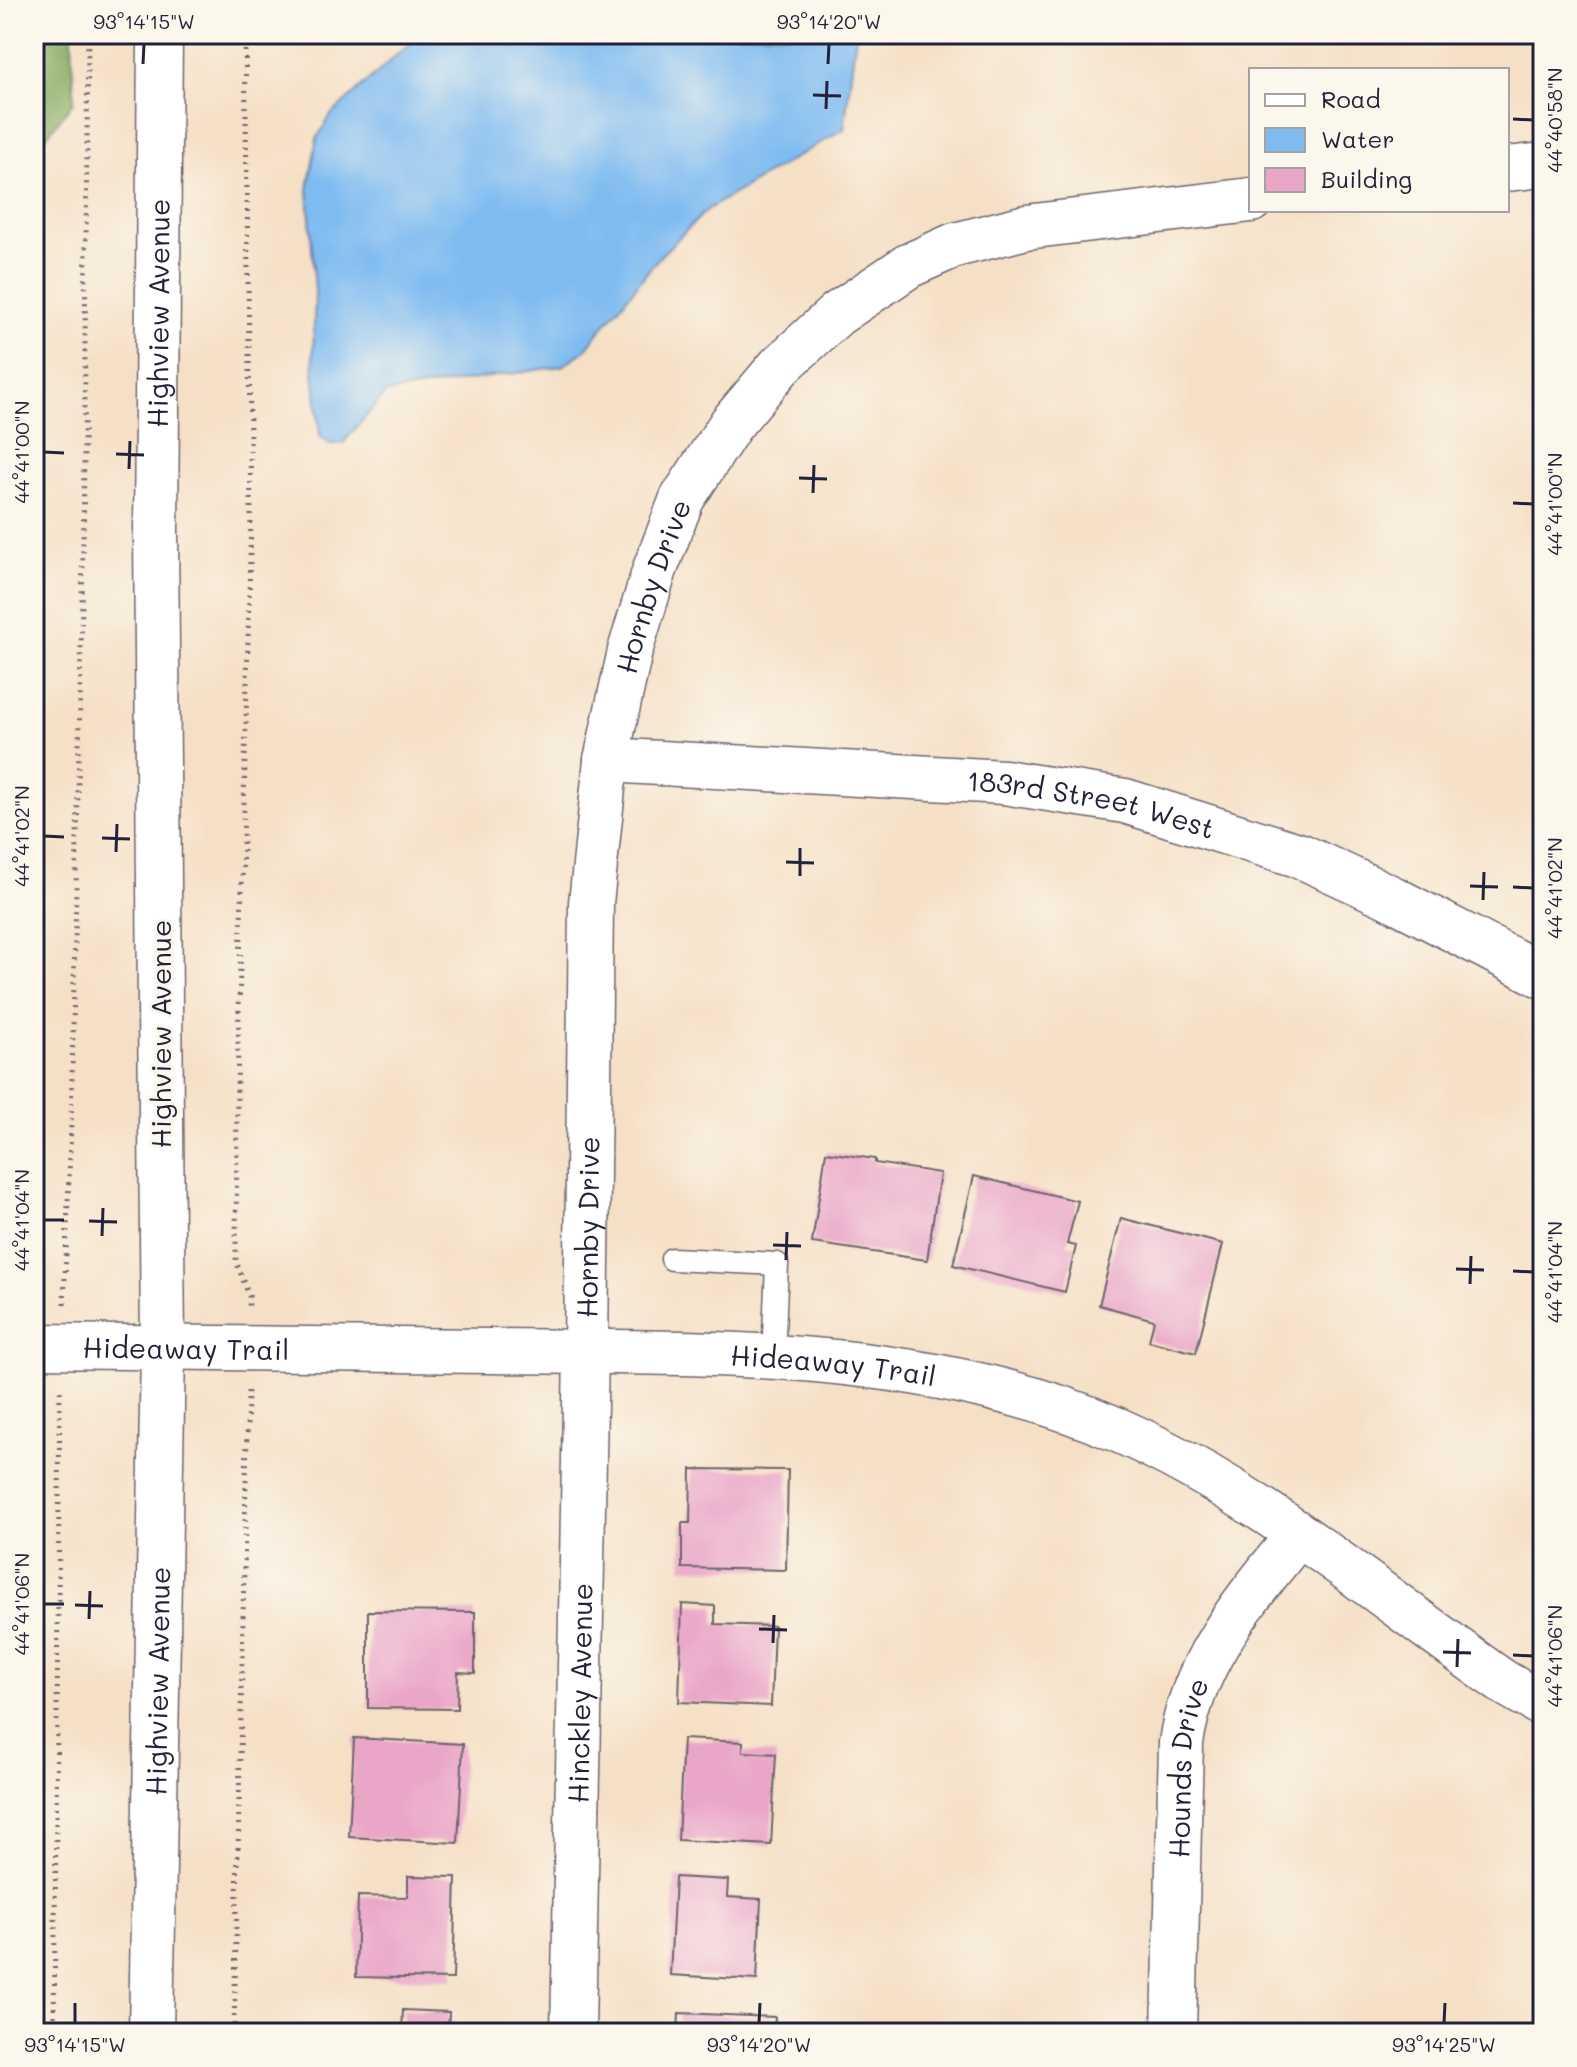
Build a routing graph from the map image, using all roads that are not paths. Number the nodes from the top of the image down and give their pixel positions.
1 (160, 34) edge
2 (1543, 165) edge
3 (1509, 169) edge
4 (1249, 200) edge
5 (606, 760) junction
6 (1543, 976) edge
7 (672, 1259) dead end
8 (47, 1346) edge
9 (163, 1349) junction
10 (586, 1352) junction
11 (773, 1357) junction
12 (1298, 1535) junction
13 (1543, 1705) edge
14 (151, 2033) edge
15 (573, 2033) edge
16 (1174, 2033) edge

1 - 9 street, Highview Avenue
2 - 3 street
4 - 5 street, Hornby Drive
5 - 6 street, 183rd Street West
5 - 10 street, Hornby Drive
7 - 11 lane
8 - 9 street, Hideaway Trail
9 - 10 street, Hideaway Trail
9 - 14 street, Highview Avenue
10 - 11 street, Hideaway Trail
10 - 15 street, Hinckley Avenue
11 - 12 street, Hideaway Trail
12 - 13 street, Hideaway Trail
12 - 16 street, Hounds Drive

